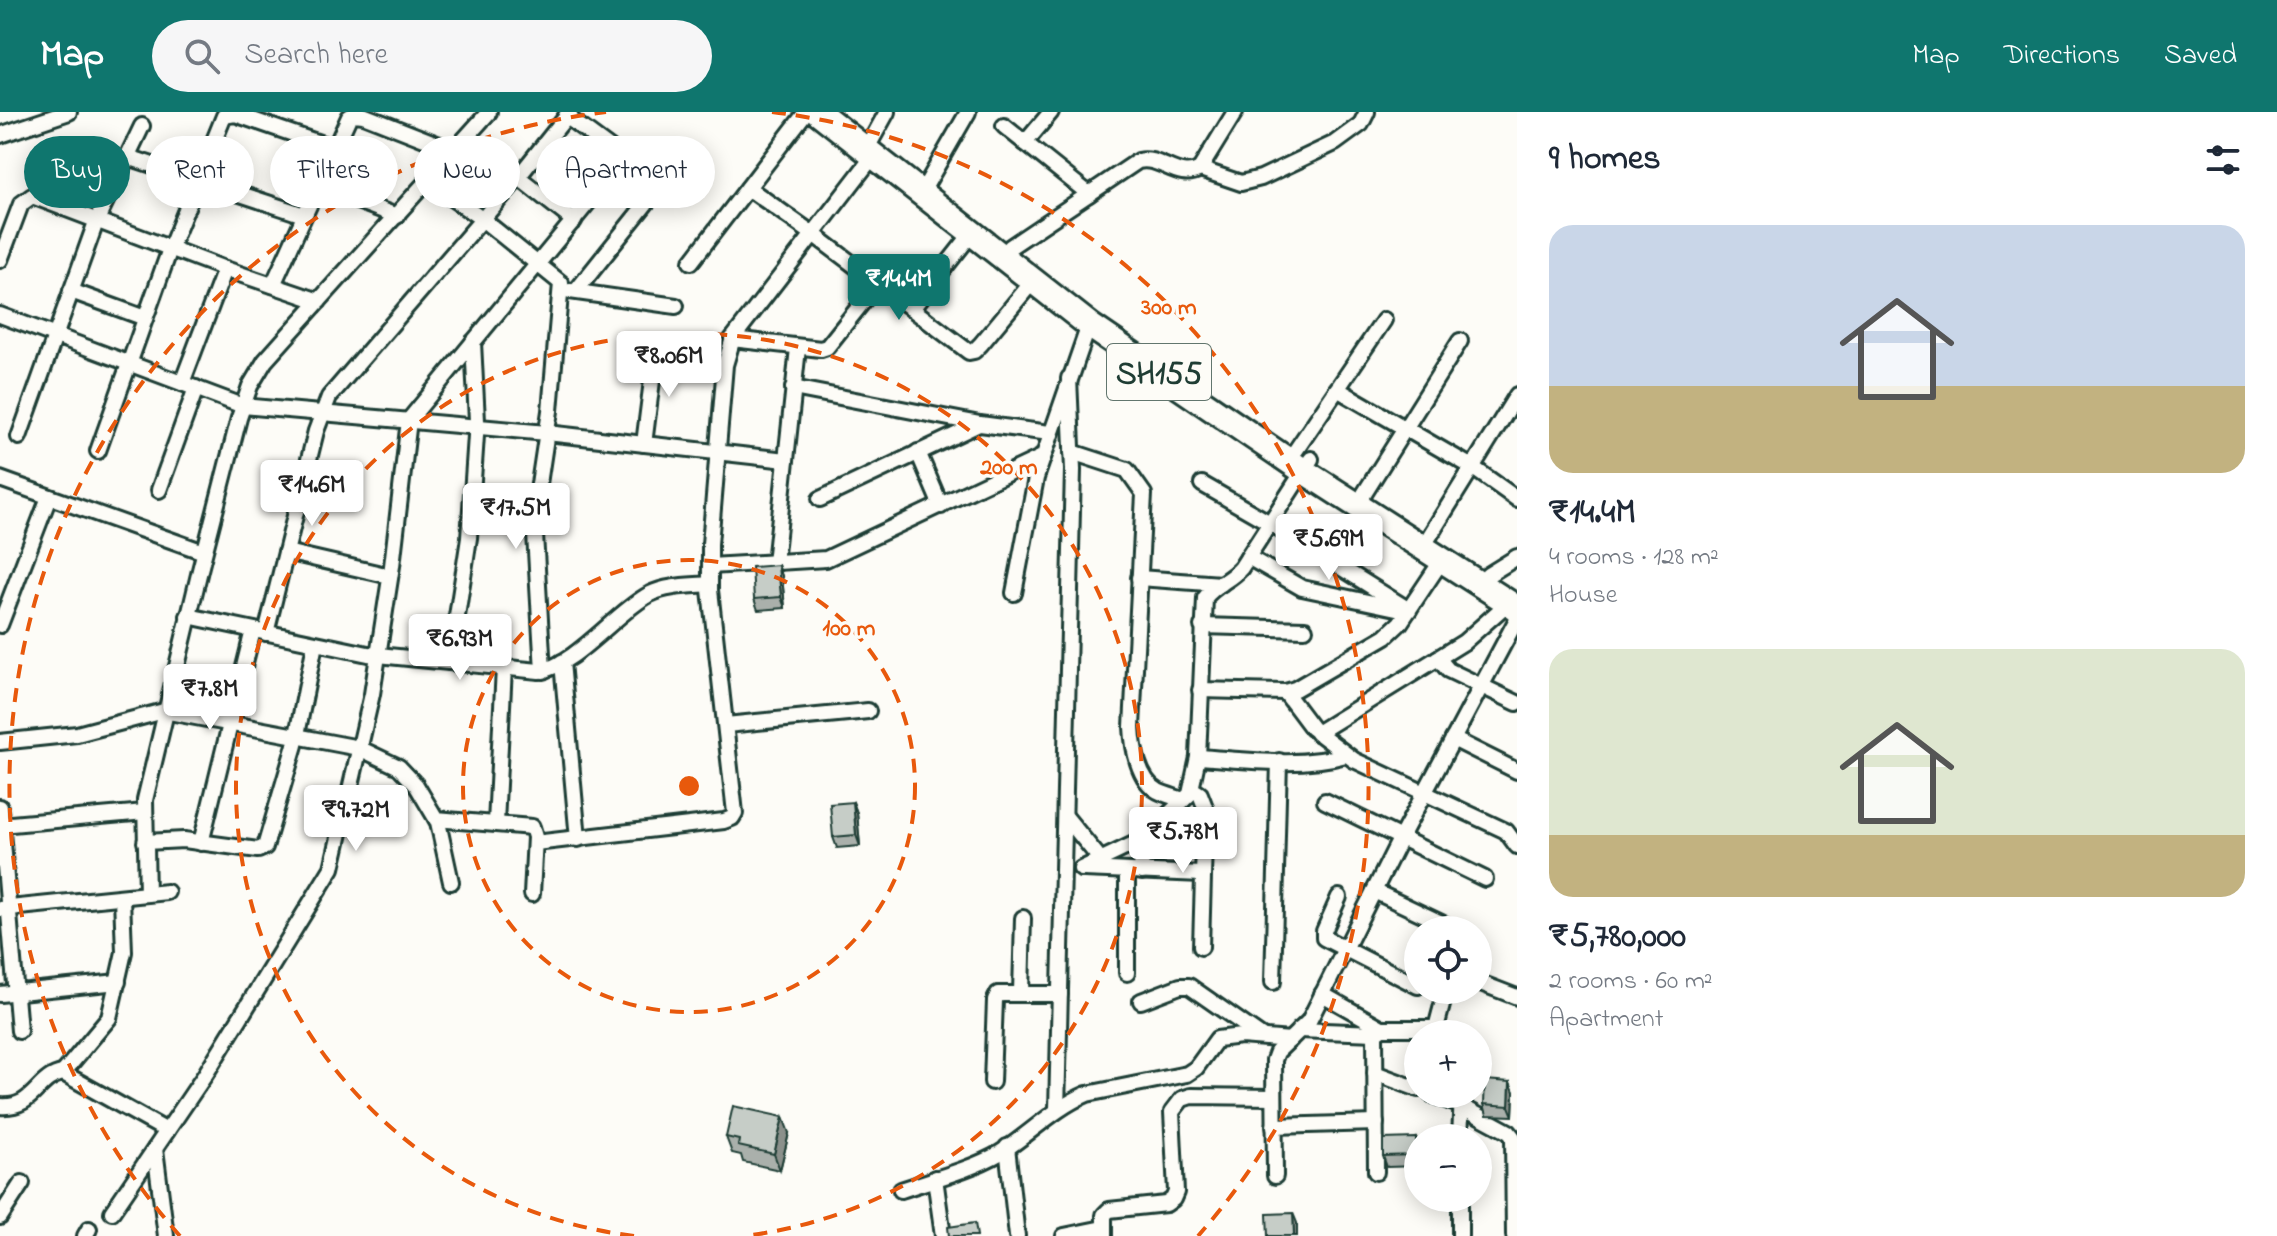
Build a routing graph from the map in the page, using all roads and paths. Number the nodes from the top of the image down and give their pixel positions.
1 (69, 112) edge
2 (489, 112) edge
3 (806, 112) edge
4 (818, 112) edge
5 (833, 112) edge
6 (887, 112) edge
7 (968, 112) edge
8 (1051, 112) edge
9 (1235, 112) edge
10 (1367, 112) edge
11 (568, 114) edge
12 (142, 126) dead end
13 (1004, 126) dead end
14 (0, 135) edge
15 (214, 136) edge
16 (297, 136) edge
17 (339, 136) edge
18 (414, 136) edge
19 (468, 136) edge
20 (595, 136) edge
21 (1025, 143) junction
22 (872, 148) junction
23 (130, 153) edge
24 (1200, 169) junction
25 (520, 174) edge
26 (520, 179) edge
27 (926, 185) junction
28 (748, 188) junction
29 (1089, 194) junction
30 (414, 197) edge
31 (254, 199) edge
32 (103, 208) edge
33 (186, 208) edge
34 (307, 208) edge
35 (376, 208) edge
36 (466, 208) edge
37 (491, 208) edge
38 (584, 208) edge
39 (642, 208) edge
40 (304, 215) junction
41 (397, 216) junction
42 (482, 219) junction
43 (574, 221) junction
44 (96, 222) junction
45 (5, 229) edge
46 (972, 233) junction
47 (813, 234) junction
48 (1010, 247) junction
49 (170, 249) junction
50 (0, 260) edge
51 (691, 262) dead end
52 (540, 265) junction
53 (225, 269) junction
54 (1033, 281) junction
55 (878, 283) junction
56 (273, 285) junction
57 (71, 291) junction
58 (569, 291) junction
59 (319, 301) junction
60 (676, 306) dead end
61 (912, 309) junction
62 (0, 315) edge
63 (145, 318) junction
64 (1384, 320) dead end
65 (1089, 325) junction
66 (55, 336) junction
67 (732, 339) junction
68 (1460, 341) dead end
69 (473, 342) junction
70 (798, 348) junction
71 (656, 349) dead end
72 (129, 363) junction
73 (1069, 378) junction
74 (189, 386) junction
75 (793, 388) junction
76 (1337, 389) junction
77 (1517, 395) edge
78 (243, 406) junction
79 (322, 413) junction
80 (1511, 417) edge
81 (409, 420) junction
82 (980, 424) junction
83 (476, 427) junction
84 (1404, 430) junction
85 (547, 433) junction
86 (1050, 433) junction
87 (19, 437) dead end
88 (644, 444) junction
89 (98, 451) dead end
90 (717, 452) junction
91 (918, 452) junction
92 (1072, 452) junction
93 (1042, 457) junction
94 (786, 460) junction
95 (1303, 460) junction
96 (1472, 467) junction
97 (0, 479) edge
98 (1202, 484) dead end
99 (159, 490) dead end
100 (1364, 494) junction
101 (49, 497) junction
102 (820, 499) dead end
103 (1517, 499) edge
104 (941, 506) junction
105 (1270, 523) junction
106 (1429, 537) junction
107 (204, 552) junction
108 (286, 552) junction
109 (1248, 557) junction
110 (1517, 557) edge
111 (1442, 560) junction
112 (775, 563) junction
113 (710, 566) junction
114 (1488, 575) junction
115 (390, 576) junction
116 (1139, 578) junction
117 (710, 584) junction
118 (1221, 584) junction
119 (1014, 593) dead end
120 (1515, 606) edge
121 (1409, 610) junction
122 (188, 616) junction
123 (0, 625) edge
124 (1202, 626) junction
125 (1305, 629) dead end
126 (260, 632) junction
127 (315, 644) junction
128 (378, 655) junction
129 (1438, 658) junction
130 (450, 662) junction
131 (562, 662) junction
132 (504, 668) junction
133 (543, 671) junction
134 (1480, 686) junction
135 (1200, 690) junction
136 (1285, 692) junction
137 (1517, 703) edge
138 (164, 711) junction
139 (868, 711) dead end
140 (232, 724) junction
141 (726, 725) junction
142 (1317, 733) junction
143 (297, 736) junction
144 (1453, 739) junction
145 (0, 742) edge
146 (359, 748) junction
147 (1346, 755) junction
148 (1198, 757) junction
149 (1279, 761) junction
150 (1517, 771) edge
151 (1425, 792) junction
152 (1188, 795) junction
153 (1325, 801) dead end
154 (0, 807) edge
155 (145, 812) junction
156 (1065, 816) junction
157 (436, 819) junction
158 (496, 823) junction
159 (1, 825) edge
160 (1401, 837) junction
161 (578, 839) junction
162 (1140, 841) junction
163 (145, 842) junction
164 (201, 843) junction
165 (535, 843) junction
166 (1517, 846) edge
167 (1101, 860) junction
168 (1063, 868) junction
169 (1081, 869) junction
170 (1134, 871) junction
171 (1202, 874) junction
172 (1485, 879) dead end
173 (451, 882) dead end
174 (1374, 891) junction
175 (167, 892) dead end
176 (147, 894) junction
177 (532, 894) dead end
178 (122, 897) junction
179 (1339, 897) dead end
180 (5, 908) edge
181 (1427, 916) edge
182 (1023, 918) dead end
183 (1201, 947) dead end
184 (1345, 949) junction
185 (1127, 973) dead end
186 (1404, 979) edge
187 (118, 982) junction
188 (1273, 982) dead end
189 (1492, 987) edge
190 (16, 992) junction
191 (1021, 993) junction
192 (0, 994) edge
193 (1060, 994) junction
194 (1322, 994) junction
195 (1517, 997) edge
196 (1141, 1001) dead end
197 (1442, 1004) edge
198 (1379, 1030) junction
199 (19, 1031) dead end
200 (1294, 1035) junction
201 (1263, 1038) junction
202 (1193, 1070) junction
203 (63, 1073) junction
204 (1375, 1073) junction
205 (992, 1082) dead end
206 (1404, 1084) edge
207 (1191, 1096) junction
208 (1274, 1097) junction
209 (0, 1106) edge
210 (1473, 1108) edge
211 (1057, 1110) junction
212 (1376, 1123) junction
213 (1274, 1126) junction
214 (167, 1131) junction
215 (1516, 1143) edge
216 (1007, 1147) junction
217 (155, 1149) junction
218 (1376, 1172) dead end
219 (1275, 1176) dead end
220 (935, 1178) junction
221 (22, 1183) dead end
222 (901, 1190) dead end
223 (112, 1212) dead end
224 (1460, 1212) edge
225 (0, 1217) edge
226 (1104, 1232) edge
227 (166, 1236) edge
228 (943, 1236) edge
229 (1017, 1236) edge
230 (1064, 1236) edge
231 (1460, 1236) edge
232 (1514, 1236) edge

1 - 14 street
2 - 19 street
3 - 28 street
4 - 22 main road, SH155
5 - 22 main road, SH155
6 - 22 street
7 - 27 street
8 - 21 street
9 - 24 street
10 - 24 street
11 - 20 street
11 - 25 street
12 - 23 street
13 - 21 street
15 - 16 street
17 - 18 street
21 - 29 street
22 - 27 main road, SH155
22 - 46 main road, SH155
22 - 47 street
24 - 29 street
26 - 43 street
27 - 48 main road, SH155
28 - 47 street
28 - 51 street
29 - 48 street
30 - 41 street
31 - 40 street
32 - 44 street
33 - 49 street
34 - 40 street
35 - 41 street
36 - 42 street
37 - 42 street
38 - 43 street
39 - 58 street
40 - 56 street
41 - 59 street
42 - 52 street
42 - 79 street
43 - 52 street
44 - 45 street
44 - 49 street
44 - 57 street
45 - 50 street
46 - 54 main road, SH155
46 - 61 street
47 - 55 street
47 - 67 street
48 - 95 main road, SH155
49 - 53 street
49 - 63 street
52 - 58 street
52 - 69 street
53 - 56 street
53 - 74 street
54 - 61 street
54 - 65 main road, SH155
55 - 61 street
55 - 70 street
56 - 59 street
57 - 63 street
57 - 66 street
58 - 60 street
58 - 85 street
59 - 78 street
62 - 66 street
63 - 72 street
64 - 76 street
65 - 73 street
65 - 95 main road, SH155
66 - 72 street
66 - 87 street
67 - 70 street
67 - 90 street
68 - 84 street
69 - 81 street
69 - 83 street
70 - 75 street
71 - 88 street
72 - 74 street
72 - 89 street
73 - 86 street
73 - 92 street
74 - 78 street
74 - 99 street
75 - 82 street
75 - 94 street
76 - 84 street
76 - 95 street
77 - 80 street
78 - 79 street
78 - 107 street
79 - 81 street
79 - 108 street
80 - 96 street
81 - 83 street
81 - 115 street
82 - 86 street
82 - 91 street
83 - 85 street
83 - 130 street
84 - 96 street
84 - 100 street
85 - 88 street
85 - 133 street
86 - 93 street
88 - 90 street
90 - 94 street
90 - 113 street
91 - 102 street
91 - 104 street
92 - 116 street
92 - 156 street
93 - 104 street
93 - 119 street
94 - 112 street
95 - 100 main road, SH155
95 - 105 street
95 - 111 main road, SH155
96 - 103 street
96 - 106 street
97 - 101 street
98 - 105 street
100 - 106 main road, SH155
101 - 107 street
101 - 123 street
104 - 112 street
105 - 109 street
105 - 121 street
106 - 114 main road, SH155
107 - 122 street
108 - 115 street
108 - 126 street
109 - 118 street
109 - 121 street
110 - 114 street
111 - 120 main road, SH155
111 - 121 street
112 - 113 street
113 - 117 street
114 - 120 main road, SH155
115 - 128 street
116 - 118 street
116 - 152 street
117 - 131 street
117 - 141 street
118 - 124 street
120 - 129 street
120 - 134 street
121 - 136 street
122 - 126 street
122 - 138 street
124 - 125 street
124 - 135 street
126 - 127 street
126 - 140 street
127 - 128 street
127 - 143 street
128 - 130 street
128 - 146 street
129 - 134 street
129 - 142 street
130 - 132 street
131 - 133 street
131 - 161 street
132 - 133 street
132 - 158 street
134 - 137 street
134 - 144 street
135 - 136 street
135 - 148 street
136 - 142 street
138 - 140 street
138 - 145 street
138 - 155 street
139 - 141 street
140 - 143 street
140 - 164 street
141 - 161 street
142 - 147 street
143 - 146 street
143 - 164 street
144 - 150 street
144 - 151 street
146 - 157 street
146 - 214 street
147 - 149 street
147 - 151 street
148 - 149 street
148 - 152 street
149 - 188 street
151 - 160 street
151 - 166 street
152 - 162 street
152 - 171 street
153 - 160 street
154 - 159 street
155 - 159 street
155 - 163 street
156 - 167 street
156 - 168 street
157 - 158 street
157 - 173 street
158 - 165 street
159 - 180 street
160 - 172 street
160 - 174 street
161 - 165 street
162 - 167 street
162 - 170 street
163 - 164 street
163 - 176 street
165 - 177 street
167 - 169 street
168 - 169 street
168 - 193 street
169 - 170 street
170 - 171 street
170 - 185 street
171 - 183 street
174 - 181 street
174 - 184 street
175 - 176 street
176 - 178 street
178 - 180 street
178 - 187 street
179 - 184 street
180 - 190 street
182 - 191 street
184 - 186 street
184 - 194 street
187 - 190 street
187 - 203 street
189 - 195 street
190 - 192 street
190 - 199 street
191 - 193 street
191 - 205 street
193 - 211 street
194 - 198 street
194 - 200 street
196 - 201 street
197 - 198 street
198 - 200 street
198 - 204 street
200 - 201 street
200 - 208 street
201 - 202 street
202 - 207 street
202 - 211 street
203 - 209 street
203 - 214 street
204 - 206 street
204 - 212 street
207 - 208 street
207 - 226 street
208 - 213 street
210 - 215 street
211 - 216 street
212 - 213 street
212 - 218 street
213 - 219 street
214 - 217 street
215 - 232 street
216 - 220 street
216 - 229 street
217 - 223 street
217 - 227 street
220 - 222 street
220 - 228 street
221 - 225 street
224 - 231 street
226 - 230 street

